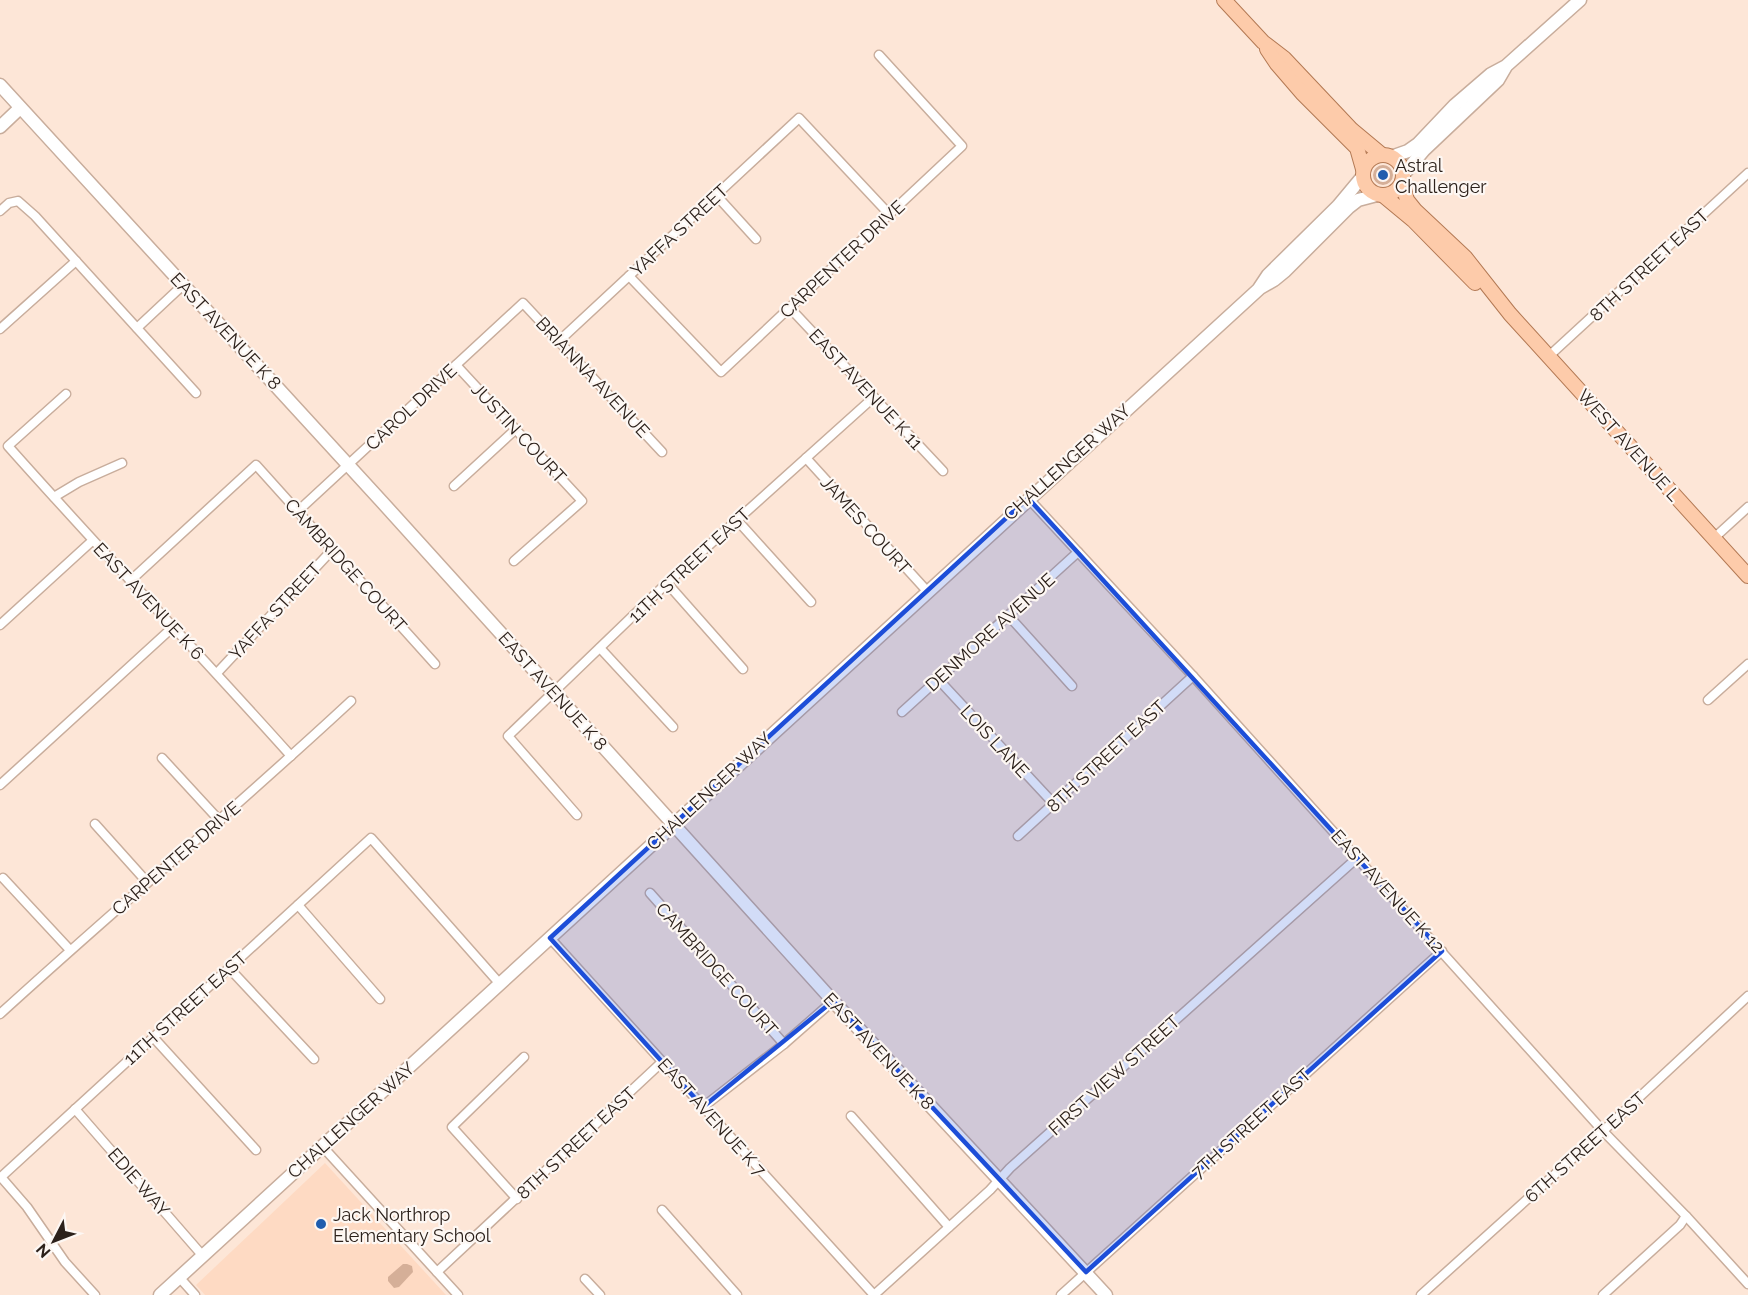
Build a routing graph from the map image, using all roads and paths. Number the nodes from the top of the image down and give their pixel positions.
1 (1224, 0) edge
2 (1580, 0) edge
3 (1263, 42) junction
4 (879, 55) dead end
5 (1506, 66) junction
6 (0, 86) edge
7 (20, 108) junction
8 (0, 127) edge
9 (1386, 156) junction
10 (1363, 173) junction
11 (1748, 173) edge
12 (1403, 179) junction
13 (716, 195) junction
14 (1380, 195) junction
15 (0, 211) edge
16 (889, 214) junction
17 (756, 238) dead end
18 (76, 261) junction
19 (629, 276) junction
20 (183, 285) junction
21 (1260, 288) junction
22 (523, 303) joint
23 (790, 308) junction
24 (1510, 314) junction
25 (137, 328) junction
26 (0, 329) edge
27 (559, 341) junction
28 (1549, 356) junction
29 (456, 365) junction
30 (196, 393) dead end
31 (66, 394) dead end
32 (874, 397) junction
33 (516, 429) junction
34 (662, 452) dead end
35 (806, 458) junction
36 (122, 463) dead end
37 (348, 465) junction
38 (943, 471) dead end
39 (454, 486) dead end
40 (54, 497) junction
41 (1028, 498) junction
42 (1748, 507) edge
43 (298, 511) junction
44 (737, 520) junction
45 (1713, 538) junction
46 (92, 541) junction
47 (333, 549) junction
48 (1078, 552) junction
49 (514, 561) dead end
50 (1748, 576) edge
51 (130, 581) junction
52 (667, 583) junction
53 (927, 591) junction
54 (812, 602) dead end
55 (1008, 615) junction
56 (0, 625) edge
57 (173, 627) junction
58 (600, 648) junction
59 (435, 664) dead end
60 (1748, 664) edge
61 (743, 669) dead end
62 (217, 673) junction
63 (1193, 676) junction
64 (937, 678) junction
65 (1072, 686) dead end
66 (554, 691) junction
67 (1708, 700) dead end
68 (351, 701) dead end
69 (902, 712) dead end
70 (673, 727) dead end
71 (291, 756) junction
72 (162, 758) dead end
73 (0, 784) edge
74 (1054, 804) junction
75 (577, 815) dead end
76 (220, 821) junction
77 (95, 824) dead end
78 (672, 825) junction
79 (1018, 836) dead end
80 (1357, 858) junction
81 (3, 878) dead end
82 (147, 882) junction
83 (650, 893) dead end
84 (298, 905) junction
85 (550, 938) junction
86 (70, 950) junction
87 (1442, 951) junction
88 (229, 968) junction
89 (500, 984) junction
90 (1748, 996) edge
91 (380, 999) dead end
92 (832, 1001) junction
93 (0, 1014) edge
94 (153, 1037) junction
95 (784, 1044) junction
96 (524, 1057) dead end
97 (314, 1059) dead end
98 (662, 1062) junction
99 (703, 1107) junction
100 (75, 1109) junction
101 (851, 1116) dead end
102 (1604, 1131) junction
103 (322, 1146) junction
104 (256, 1150) dead end
105 (1, 1177) edge
106 (999, 1178) junction
107 (517, 1199) junction
108 (662, 1210) dead end
109 (1686, 1216) junction
110 (949, 1227) junction
111 (202, 1255) junction
112 (437, 1272) junction
113 (1086, 1272) junction
114 (179, 1277) junction
115 (585, 1279) dead end
116 (1748, 1284) edge
117 (95, 1295) edge
118 (160, 1295) edge
119 (195, 1295) edge
120 (458, 1295) edge
121 (600, 1295) edge
122 (737, 1295) edge
123 (874, 1295) edge
124 (1060, 1295) edge
125 (1106, 1295) edge
126 (1421, 1295) edge
127 (1603, 1295) edge

1 - 3 main road
2 - 5 main road
3 - 9 main road
3 - 10 main road
4 - 16 street, CARPENTER DRIVE
5 - 9 main road
5 - 12 main road
6 - 7 main road, EAST AVENUE K 8
7 - 8 main road
7 - 20 main road, EAST AVENUE K 8
9 - 10 main road
9 - 12 main road
10 - 14 main road
10 - 21 main road, CHALLENGER WAY
11 - 28 street, 8TH STREET EAST
12 - 14 main road
12 - 24 main road, WEST AVENUE L
13 - 16 street, YAFFA STREET
13 - 17 street
13 - 19 street, YAFFA STREET
14 - 21 main road, CHALLENGER WAY
14 - 24 main road, WEST AVENUE L
15 - 18 street
16 - 23 street, CARPENTER DRIVE
18 - 25 street
18 - 26 street
19 - 23 street, CARPENTER DRIVE
19 - 27 street, YAFFA STREET
20 - 25 street
20 - 37 main road, EAST AVENUE K 8
21 - 41 main road, CHALLENGER WAY
22 - 27 street, BRIANNA AVENUE
22 - 29 street, CAROL DRIVE
23 - 32 street, EAST AVENUE K 11
24 - 28 main road, WEST AVENUE L
25 - 30 street
27 - 34 street, BRIANNA AVENUE
28 - 45 main road, WEST AVENUE L
29 - 33 street, JUSTIN COURT
29 - 37 street, CAROL DRIVE
31 - 40 street, EAST AVENUE K 6
32 - 35 street, 11TH STREET EAST
32 - 38 street, EAST AVENUE K 11
33 - 39 street
33 - 49 street, JUSTIN COURT
35 - 44 street, 11TH STREET EAST
35 - 53 street, JAMES COURT
36 - 40 street
37 - 43 street, CAROL DRIVE
37 - 66 main road, EAST AVENUE K 8
40 - 46 street, EAST AVENUE K 6
41 - 48 street, EAST AVENUE K 12
41 - 53 main road, CHALLENGER WAY
42 - 45 street
43 - 47 street, CAMBRIDGE COURT
43 - 51 street, CAMBRIDGE COURT
44 - 52 street, 11TH STREET EAST
44 - 54 street
45 - 50 main road, WEST AVENUE L
46 - 51 street, EAST AVENUE K 6
46 - 56 street
47 - 59 street, CAMBRIDGE COURT
47 - 62 street, YAFFA STREET
48 - 55 street, DENMORE AVENUE
48 - 63 street, EAST AVENUE K 12
51 - 57 street, EAST AVENUE K 6
52 - 58 street, 11TH STREET EAST
52 - 61 street
53 - 78 main road, CHALLENGER WAY
55 - 64 street, DENMORE AVENUE
55 - 65 street
57 - 62 street, EAST AVENUE K 6
57 - 73 street
58 - 66 street, 11TH STREET EAST
58 - 70 street
60 - 67 street
62 - 71 street, EAST AVENUE K 6
63 - 74 street, 8TH STREET EAST
63 - 80 street, EAST AVENUE K 12
64 - 69 street, DENMORE AVENUE
64 - 74 street, LOIS LANE
66 - 75 street, 11TH STREET EAST
66 - 78 main road, EAST AVENUE K 8
68 - 71 street, CARPENTER DRIVE
71 - 76 street, CARPENTER DRIVE
72 - 76 street
74 - 79 street, 8TH STREET EAST
76 - 82 street, CARPENTER DRIVE
77 - 82 street
78 - 85 main road, CHALLENGER WAY
78 - 92 main road, EAST AVENUE K 8
80 - 87 street, EAST AVENUE K 12
80 - 106 street, FIRST VIEW STREET
81 - 86 street
82 - 86 street, CARPENTER DRIVE
83 - 95 street, CAMBRIDGE COURT
84 - 88 street, 11TH STREET EAST
84 - 89 street, 11TH STREET EAST
84 - 91 street
85 - 89 main road, CHALLENGER WAY
85 - 98 street, EAST AVENUE K 7
86 - 93 street, CARPENTER DRIVE
87 - 102 street, EAST AVENUE K 12
87 - 113 street, 7TH STREET EAST
88 - 94 street, 11TH STREET EAST
88 - 97 street
89 - 103 main road, CHALLENGER WAY
90 - 102 street, 6TH STREET EAST
92 - 95 street
92 - 106 main road, EAST AVENUE K 8
94 - 100 street, 11TH STREET EAST
94 - 104 street
95 - 99 street
96 - 107 street
98 - 99 street, EAST AVENUE K 7
98 - 107 street, 8TH STREET EAST
99 - 123 street, EAST AVENUE K 7
100 - 105 street, 11TH STREET EAST
100 - 111 street, EDIE WAY
101 - 110 street
102 - 109 street, EAST AVENUE K 12
102 - 126 street, 6TH STREET EAST
103 - 111 main road, CHALLENGER WAY
103 - 112 street
105 - 117 street
106 - 110 street, FIRST VIEW STREET
106 - 113 main road, EAST AVENUE K 8
107 - 112 street, 8TH STREET EAST
108 - 122 street
109 - 116 street, EAST AVENUE K 12
109 - 127 street
110 - 123 street, FIRST VIEW STREET
111 - 114 main road, CHALLENGER WAY
112 - 120 street
113 - 124 street, 7TH STREET EAST
113 - 125 main road, EAST AVENUE K 8
114 - 118 main road, CHALLENGER WAY
114 - 119 street
115 - 121 street

